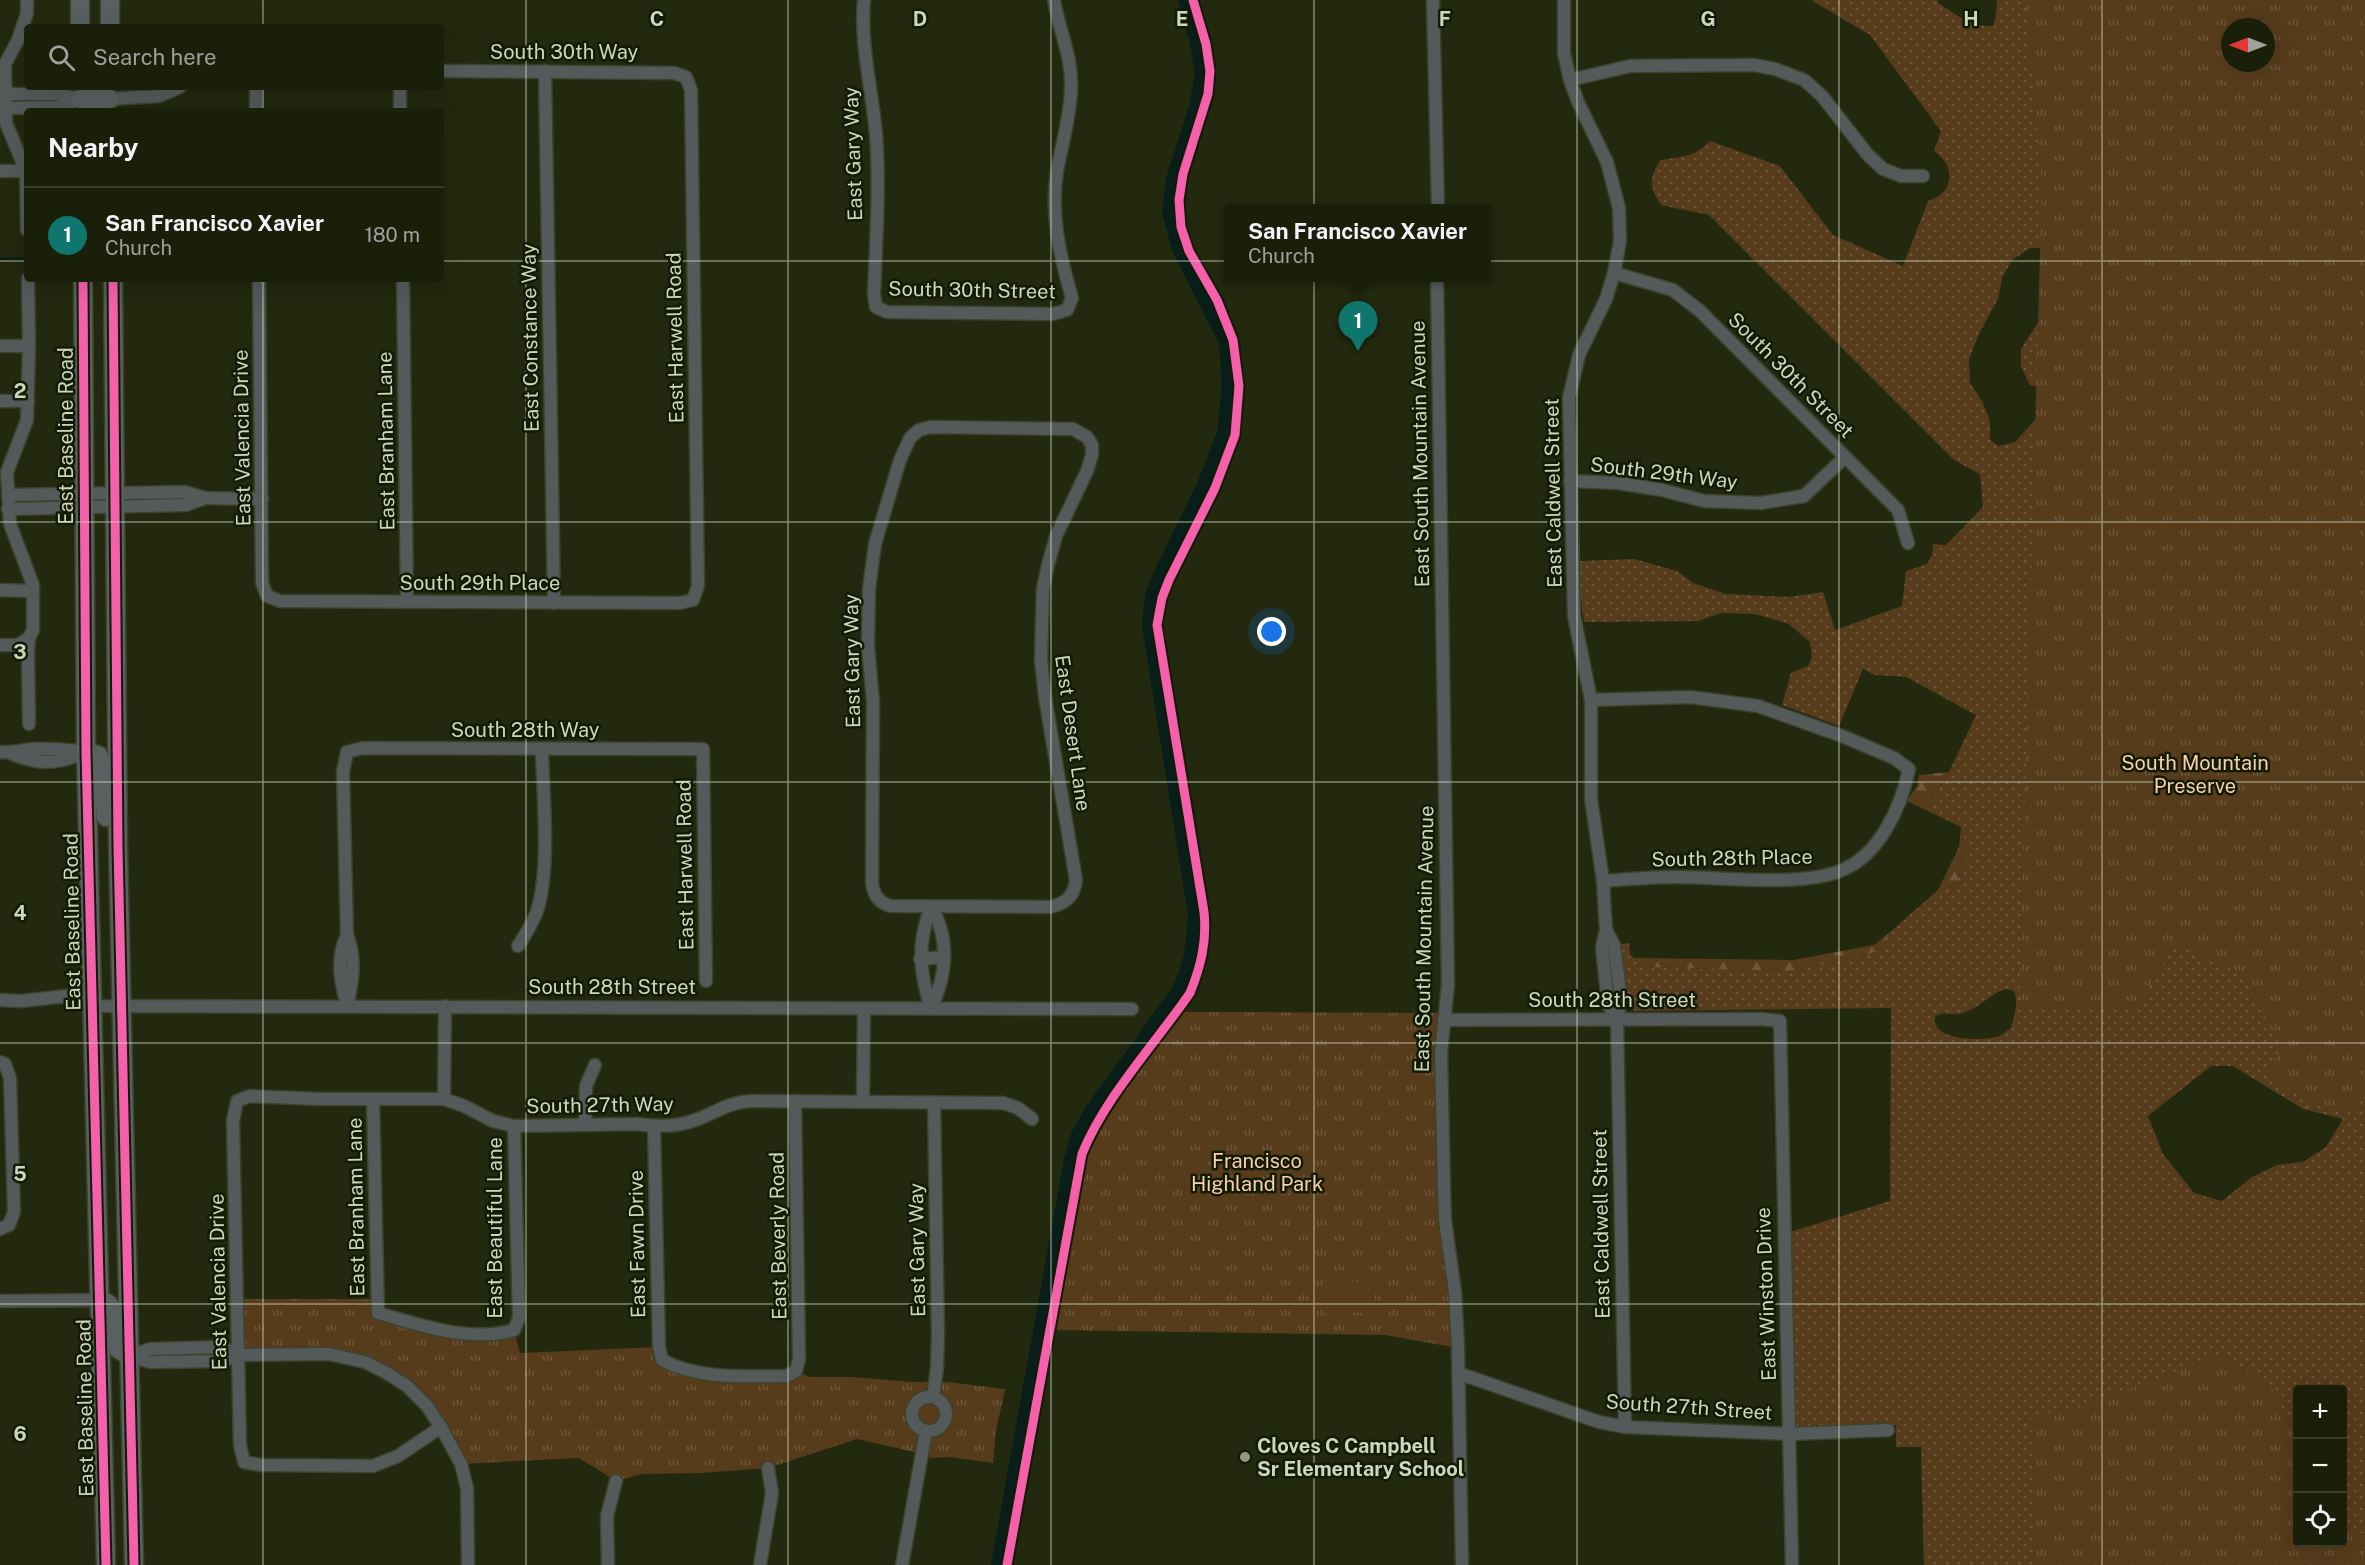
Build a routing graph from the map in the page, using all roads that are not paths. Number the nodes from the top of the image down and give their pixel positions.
1 (27, 0) edge
2 (80, 0) edge
3 (110, 0) edge
4 (864, 0) edge
5 (1054, 0) edge
6 (1432, 0) edge
7 (1564, 0) edge
8 (80, 24) edge
9 (110, 24) edge
10 (5, 53) edge
11 (444, 71) edge
12 (545, 71) junction
13 (686, 77) joint
14 (1570, 80) junction
15 (173, 90) edge
16 (256, 90) edge
17 (400, 90) edge
18 (6, 94) junction
19 (81, 99) edge
20 (110, 99) edge
21 (35, 101) junction
22 (6, 108) junction
23 (256, 108) edge
24 (400, 108) edge
25 (24, 166) edge
26 (0, 171) edge
27 (24, 171) edge
28 (1923, 176) dead end
29 (1438, 204) edge
30 (1614, 273) junction
31 (28, 282) edge
32 (83, 282) edge
33 (112, 282) edge
34 (259, 282) edge
35 (403, 282) edge
36 (1437, 282) edge
37 (876, 307) joint
38 (0, 346) edge
39 (29, 346) junction
40 (0, 401) edge
41 (28, 401) junction
42 (919, 430) joint
43 (1845, 457) junction
44 (1570, 482) junction
45 (39, 494) junction
46 (8, 495) junction
47 (114, 499) junction
48 (262, 499) junction
49 (84, 500) junction
50 (8, 509) junction
51 (39, 509) junction
52 (1908, 543) dead end
53 (0, 590) edge
54 (33, 591) junction
55 (267, 596) joint
56 (693, 600) joint
57 (407, 602) junction
58 (554, 603) junction
59 (29, 638) junction
60 (0, 645) edge
61 (1591, 700) junction
62 (29, 724) dead end
63 (703, 749) joint
64 (542, 750) junction
65 (5, 752) edge
66 (86, 752) junction
67 (118, 847) junction
68 (1604, 880) junction
69 (931, 907) junction
70 (518, 946) dead end
71 (944, 957) junction
72 (920, 959) junction
73 (706, 981) dead end
74 (0, 1000) edge
75 (122, 1005) junction
76 (92, 1006) junction
77 (347, 1006) junction
78 (445, 1006) junction
79 (864, 1008) junction
80 (932, 1008) junction
81 (1132, 1009) dead end
82 (1444, 1020) junction
83 (1617, 1021) junction
84 (1780, 1021) joint
85 (3, 1063) edge
86 (595, 1065) dead end
87 (444, 1099) junction
88 (373, 1100) junction
89 (237, 1101) joint
90 (795, 1101) junction
91 (863, 1102) junction
92 (934, 1103) junction
93 (1032, 1119) dead end
94 (585, 1125) junction
95 (514, 1126) junction
96 (654, 1127) junction
97 (6, 1146) edge
98 (4, 1227) edge
99 (128, 1271) junction
100 (100, 1300) junction
101 (0, 1302) edge
102 (514, 1330) joint
103 (239, 1355) junction
104 (129, 1356) junction
105 (662, 1360) joint
106 (1458, 1373) junction
107 (102, 1390) junction
108 (933, 1397) junction
109 (441, 1426) junction
110 (1625, 1427) junction
111 (1888, 1430) dead end
112 (926, 1431) junction
113 (1790, 1434) junction
114 (768, 1468) dead end
115 (616, 1481) dead end
116 (106, 1565) edge
117 (134, 1565) edge
118 (468, 1565) edge
119 (608, 1565) edge
120 (760, 1565) edge
121 (902, 1565) edge
122 (1462, 1565) edge
123 (1792, 1565) edge

1 - 10 street
2 - 8 main road
3 - 9 main road
4 - 37 street, East Gary Way
5 - 37 street, South 30th Street
6 - 29 street
7 - 14 street, East Caldwell Street
10 - 18 street
11 - 12 street, South 30th Way
12 - 13 street, South 30th Way
12 - 58 street, East Constance Way
13 - 56 street, East Harwell Road
14 - 28 street
14 - 30 street, East Caldwell Street
15 - 20 street
16 - 23 street
17 - 24 street
18 - 21 street
18 - 22 street
19 - 20 main road
19 - 21 street
21 - 22 street
22 - 25 street
26 - 27 street
30 - 43 street, South 30th Street
30 - 44 street, East Caldwell Street
31 - 39 street
32 - 49 main road, East Baseline Road
33 - 47 main road
34 - 48 street, East Valencia Drive
35 - 57 street, East Branham Lane
36 - 82 street, East South Mountain Avenue
38 - 39 street
39 - 41 street
40 - 41 street
41 - 46 street
42 - 69 street, East Gary Way
42 - 69 street, East Desert Lane
43 - 44 street, South 29th Way
43 - 52 street, South 30th Street
44 - 61 street, East Caldwell Street
45 - 46 street
45 - 49 street
45 - 51 street
46 - 50 street
47 - 48 street
47 - 49 street
47 - 67 main road
48 - 55 street, East Valencia Drive
49 - 51 street
49 - 66 main road, East Baseline Road
50 - 51 street
50 - 54 street
53 - 54 street
54 - 59 street
55 - 57 street, South 29th Place
56 - 58 street, South 29th Place
57 - 58 street, South 29th Place
59 - 60 street
59 - 62 street
61 - 68 street, East Caldwell Street
61 - 68 street, South 28th Place
63 - 64 street, South 28th Way
63 - 73 street, East Harwell Road
64 - 70 street
64 - 77 street, South 28th Way
65 - 66 street
66 - 67 main road
66 - 76 main road, East Baseline Road
67 - 75 main road
68 - 83 street, East Caldwell Street
69 - 71 street
69 - 72 street
71 - 72 street
71 - 80 street
72 - 80 street
74 - 76 street
75 - 76 street, South 28th Street
75 - 77 street, South 28th Street
75 - 99 main road
76 - 100 main road, East Baseline Road
77 - 78 street, South 28th Street
78 - 79 street, South 28th Street
78 - 87 street
79 - 80 street, South 28th Street
79 - 91 street
80 - 81 street, South 28th Street
82 - 83 street, South 28th Street
82 - 106 street, East South Mountain Avenue
83 - 84 street, South 28th Street
83 - 110 street, East Caldwell Street
84 - 113 street, East Winston Drive
85 - 97 street
86 - 94 street
87 - 88 street, South 27th Way
87 - 95 street, South 27th Way
88 - 89 street, South 27th Way
88 - 102 street, East Branham Lane
89 - 103 street, East Valencia Drive
90 - 91 street, South 27th Way
90 - 96 street, South 27th Way
90 - 105 street, East Beverly Road
91 - 92 street, South 27th Way
92 - 93 street, South 27th Way
92 - 108 street, East Gary Way
94 - 95 street, South 27th Way
94 - 96 street, South 27th Way
95 - 102 street, East Beautiful Lane
96 - 105 street, East Fawn Drive
97 - 98 street
99 - 100 main road
99 - 104 main road
100 - 101 street
100 - 104 main road
100 - 107 main road, East Baseline Road
103 - 104 street
103 - 109 street
103 - 109 street, East Valencia Drive
104 - 107 main road
104 - 117 main road
106 - 110 street, South 27th Street
106 - 122 street, East South Mountain Avenue
107 - 116 main road, East Baseline Road
108 - 112 street
108 - 112 street
109 - 118 street
110 - 113 street, South 27th Street
111 - 113 street, South 27th Street
112 - 121 street
113 - 123 street, East Winston Drive
114 - 120 street
115 - 119 street

